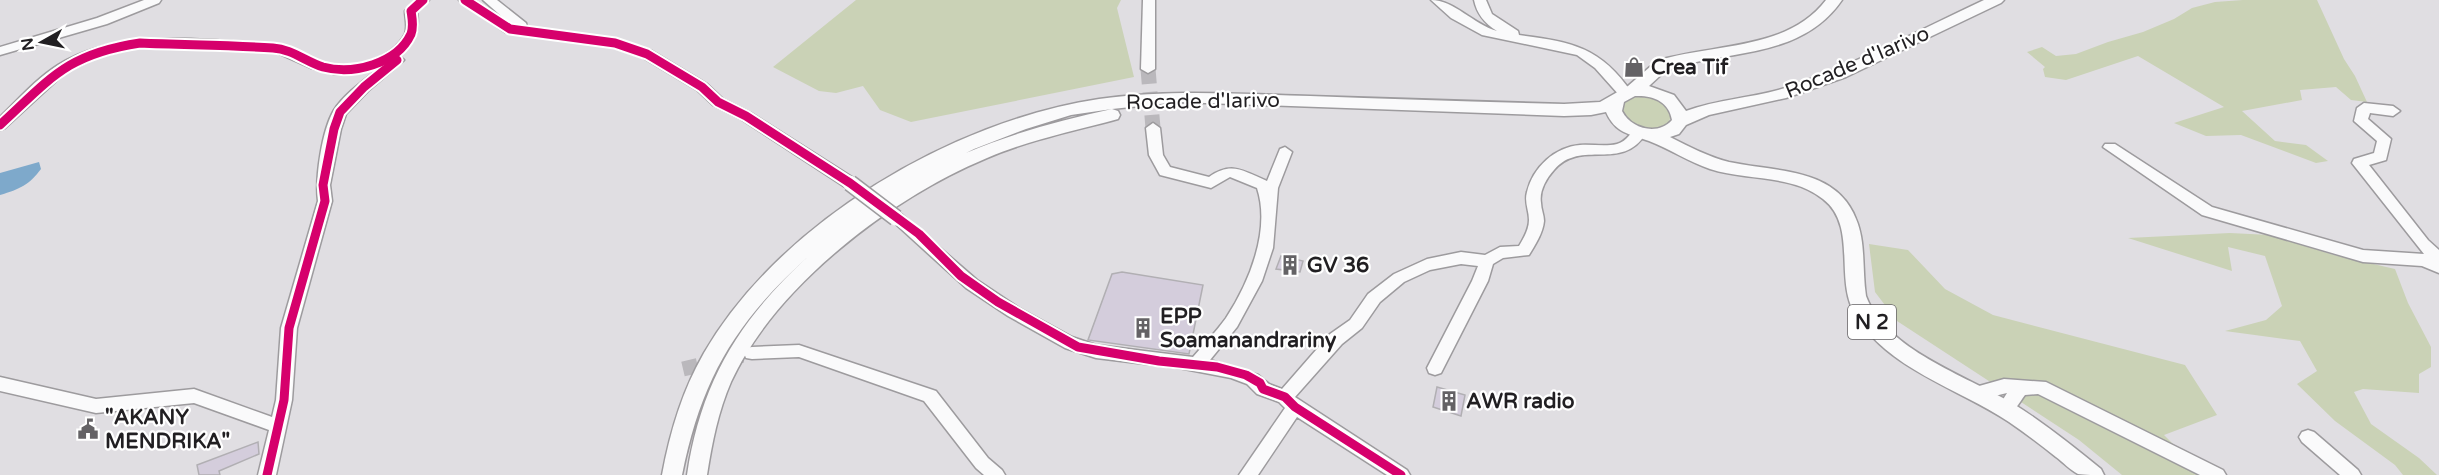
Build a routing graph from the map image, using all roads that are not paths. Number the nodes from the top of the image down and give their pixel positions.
1 (155, 0) edge
2 (423, 0) edge
3 (465, 0) edge
4 (489, 0) edge
5 (1149, 0) edge
6 (1437, 0) edge
7 (1480, 0) edge
8 (1834, 0) edge
9 (1972, 0) edge
10 (1996, 0) edge
11 (411, 34) junction
12 (533, 34) junction
13 (1525, 40) junction
14 (0, 51) edge
15 (1148, 69) tunnel mouth
16 (1658, 69) junction
17 (1625, 94) junction
18 (1666, 98) junction
19 (2393, 111) dead end
20 (1679, 123) junction
21 (0, 125) edge
22 (1153, 128) tunnel mouth
23 (1639, 132) junction
24 (2110, 147) dead end
25 (1285, 152) dead end
26 (1704, 159) junction
27 (1269, 202) junction
28 (2439, 259) edge
29 (1487, 261) junction
30 (2439, 267) edge
31 (752, 353) tunnel mouth
32 (1196, 365) junction
33 (1435, 368) dead end
34 (0, 384) edge
35 (2020, 388) junction
36 (1978, 393) junction
37 (1290, 402) junction
38 (2005, 409) junction
39 (278, 426) junction
40 (2308, 437) dead end
41 (267, 475) edge
42 (672, 475) edge
43 (697, 475) edge
44 (996, 475) edge
45 (1248, 475) edge
46 (1401, 475) edge
47 (2094, 475) edge
48 (2217, 475) edge
49 (2352, 475) edge

1 - 14 street
2 - 11 street
3 - 12 street
4 - 12 street
5 - 15 street
6 - 13 street
7 - 13 street
8 - 16 main road, N 2
9 - 18 main road, Rocade d'Iarivo
10 - 20 main road, Rocade d'Iarivo
11 - 21 street
11 - 39 street
12 - 32 street, bridge
13 - 17 street
16 - 17 main road, N 2
16 - 18 main road, N 2
17 - 18 main road, Rocade d'Iarivo
17 - 23 main road, N 2
17 - 23 main road
17 - 42 main road, Rocade d'Iarivo
18 - 20 main road, N 2
19 - 28 street
20 - 23 main road, Rocade d'Iarivo
20 - 26 main road, N 2
22 - 27 street
23 - 26 main road, N 2
23 - 29 street
23 - 43 main road, Rocade d'Iarivo
24 - 30 street
25 - 27 street
26 - 36 main road, N 2
27 - 32 street
29 - 33 street
29 - 37 street
31 - 44 street
32 - 37 street
34 - 39 street
35 - 36 street
35 - 38 street
35 - 48 street
36 - 38 main road, N 2
37 - 45 street
37 - 46 street
38 - 47 main road, N 2
39 - 41 street
40 - 49 street

